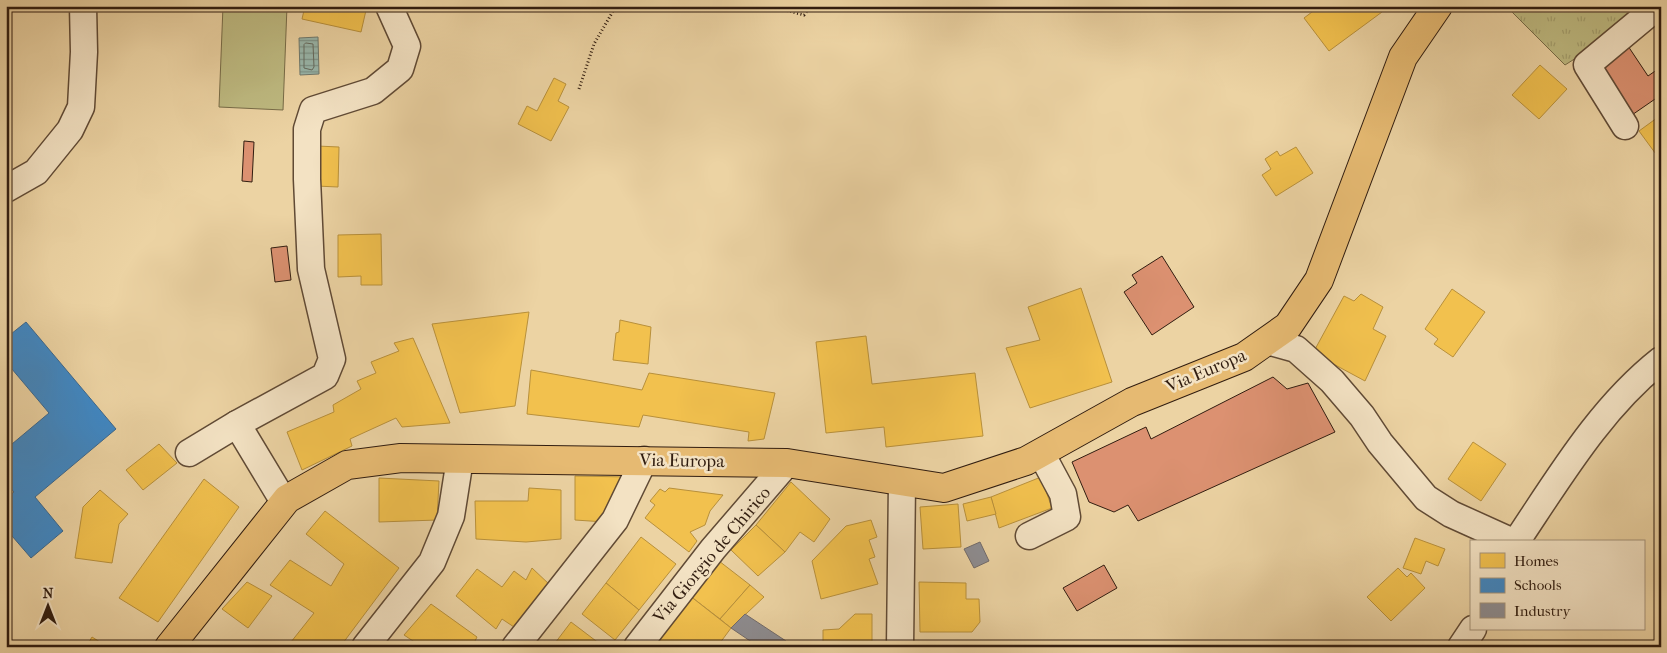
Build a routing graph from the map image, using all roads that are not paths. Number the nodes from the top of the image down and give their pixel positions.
1 (83, 6) edge
2 (389, 6) edge
3 (1438, 6) edge
4 (1658, 6) edge
5 (1626, 126) dead end
6 (6, 189) edge
7 (1267, 341) junction
8 (1661, 360) edge
9 (237, 424) junction
10 (1041, 453) junction
11 (189, 454) dead end
12 (460, 459) junction
13 (644, 460) junction
14 (787, 463) junction
15 (902, 483) junction
16 (284, 502) junction
17 (1029, 536) dead end
18 (1510, 540) edge
19 (1516, 540) edge
20 (1472, 630) edge
21 (169, 647) edge
22 (365, 647) edge
23 (515, 647) edge
24 (637, 647) edge
25 (900, 647) edge
26 (1460, 647) edge

1 - 6 street
2 - 9 street
3 - 7 main road, Via Europa
4 - 5 street
7 - 10 main road, Via Europa
7 - 18 street
8 - 19 street
9 - 11 street
9 - 16 street
10 - 15 main road, Via Europa
10 - 17 street
12 - 13 main road, Via Europa
12 - 16 main road, Via Europa
12 - 22 street
13 - 14 main road, Via Europa
13 - 23 street
14 - 15 main road, Via Europa
14 - 24 street, Via Giorgio de Chirico
15 - 25 street
16 - 21 main road
20 - 26 street

